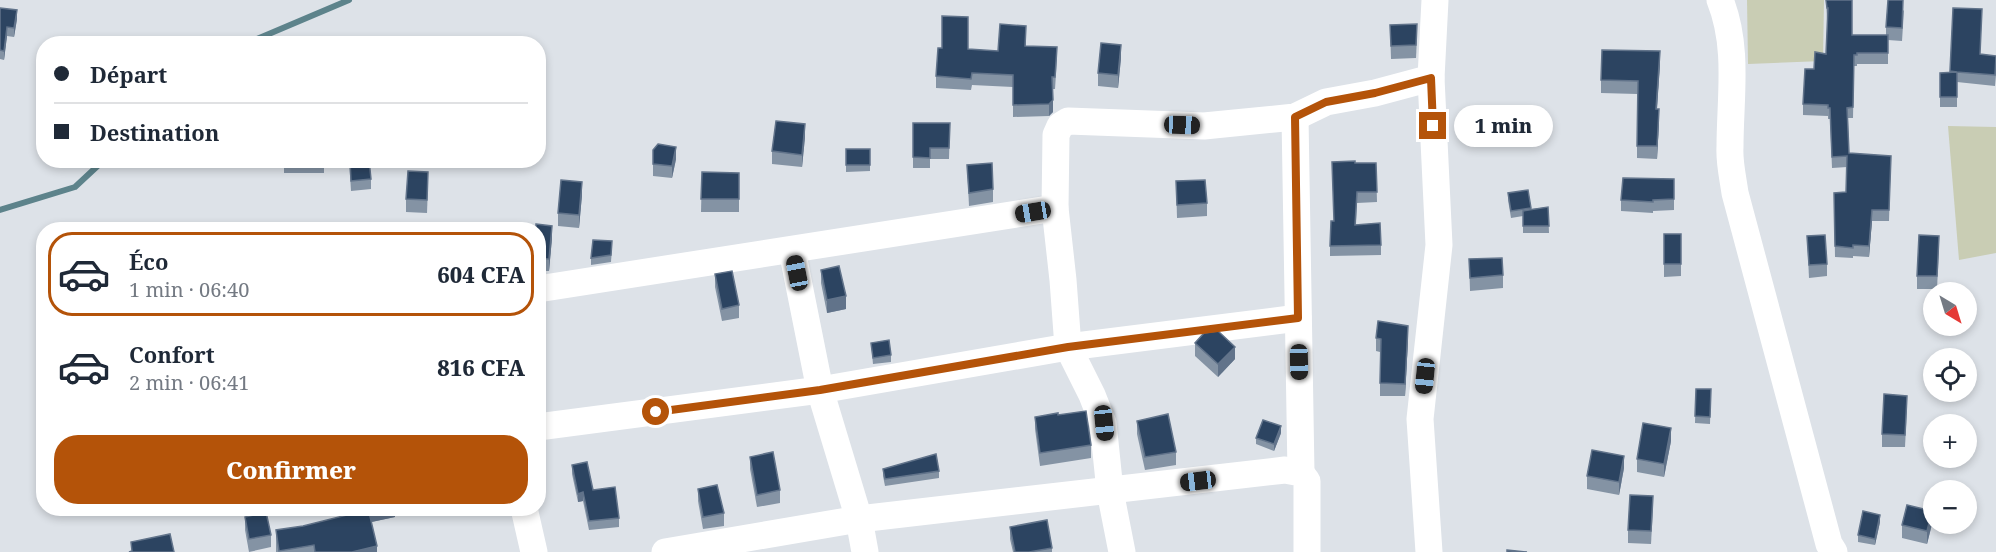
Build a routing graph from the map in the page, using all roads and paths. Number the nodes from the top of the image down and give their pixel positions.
1 (1435, 0) edge
2 (1720, 0) edge
3 (1431, 78) junction
4 (1295, 117) junction
5 (1055, 208) junction
6 (792, 250) junction
7 (546, 288) edge
8 (1298, 318) junction
9 (1068, 347) junction
10 (820, 390) junction
11 (546, 426) edge
12 (1301, 473) junction
13 (1110, 491) junction
14 (527, 516) edge
15 (859, 519) junction
16 (534, 552) edge
17 (665, 552) edge
18 (865, 552) edge
19 (1122, 552) edge
20 (1307, 552) edge
21 (1429, 552) edge
22 (1834, 552) edge

1 - 3 street
2 - 22 street
3 - 4 street
3 - 21 street
4 - 5 street
4 - 8 street
5 - 6 street
5 - 9 street
6 - 7 street
6 - 10 street
8 - 9 street
8 - 12 street
9 - 10 street
9 - 13 street
10 - 11 street
10 - 15 street
12 - 13 street
12 - 20 street
13 - 15 street
13 - 19 street
14 - 16 street
15 - 17 street
15 - 18 street

